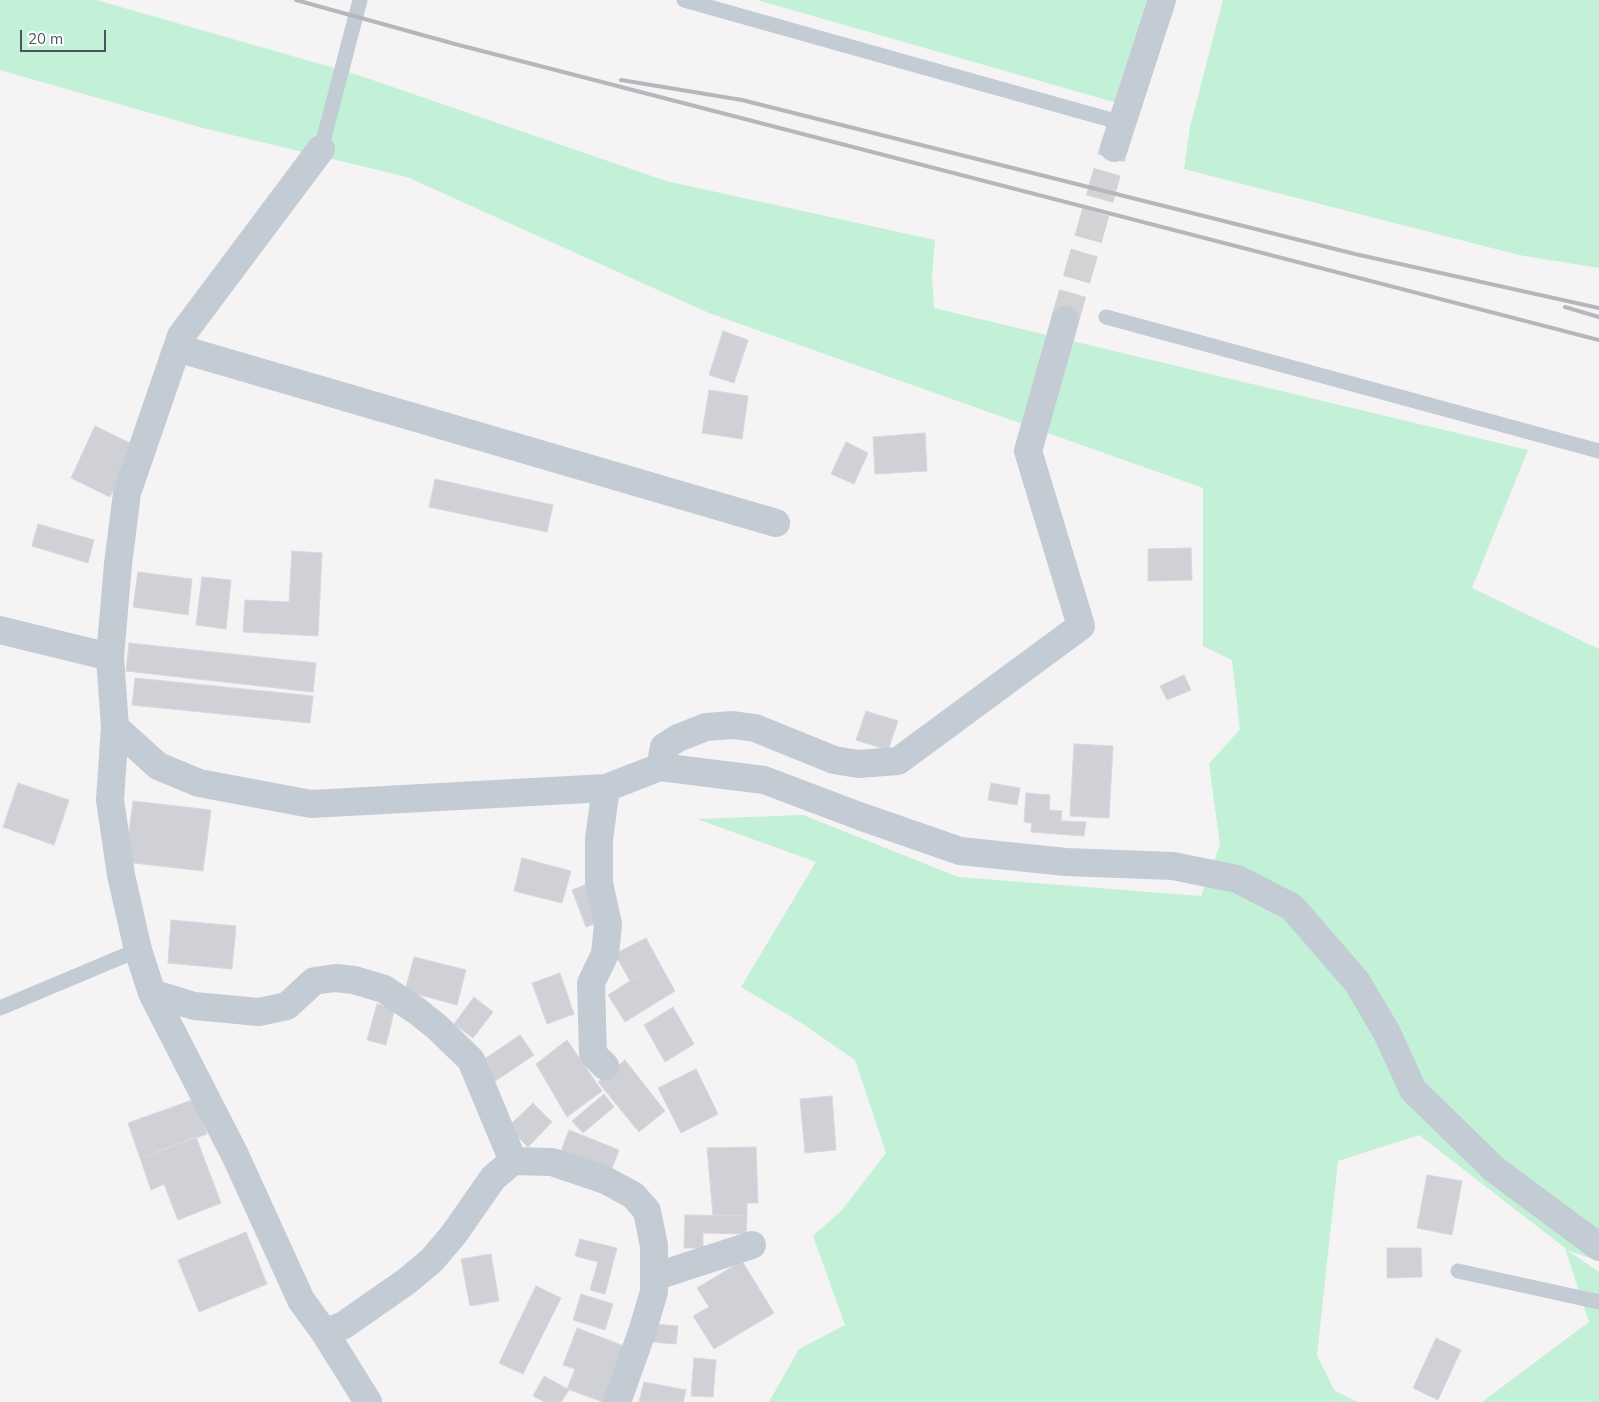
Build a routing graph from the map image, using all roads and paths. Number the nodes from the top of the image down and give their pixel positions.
1 (360, 0) edge
2 (684, 0) edge
3 (1162, 0) edge
4 (1118, 136) joint
5 (321, 149) joint
6 (1106, 317) dead end
7 (1065, 320) tunnel mouth
8 (177, 348) junction
9 (1599, 451) edge
10 (776, 523) dead end
11 (0, 630) edge
12 (110, 657) junction
13 (116, 727) junction
14 (660, 767) junction
15 (606, 788) junction
16 (138, 950) junction
17 (152, 993) junction
18 (0, 1008) edge
19 (605, 1066) dead end
20 (513, 1161) junction
21 (752, 1245) dead end
22 (1599, 1247) edge
23 (1458, 1271) dead end
24 (654, 1277) junction
25 (1599, 1302) edge
26 (325, 1333) junction
27 (368, 1402) edge
28 (617, 1402) edge

1 - 5 lane
2 - 4 lane
3 - 4 street
5 - 8 street
6 - 9 lane
7 - 14 street
8 - 10 street
8 - 12 street
11 - 12 street
12 - 13 street
13 - 15 street
13 - 16 street
14 - 15 street
14 - 22 street
15 - 19 street
16 - 17 street
16 - 18 lane
17 - 20 street
17 - 26 street
20 - 24 street
20 - 26 street
21 - 24 street
23 - 25 lane
24 - 28 street
26 - 27 street

